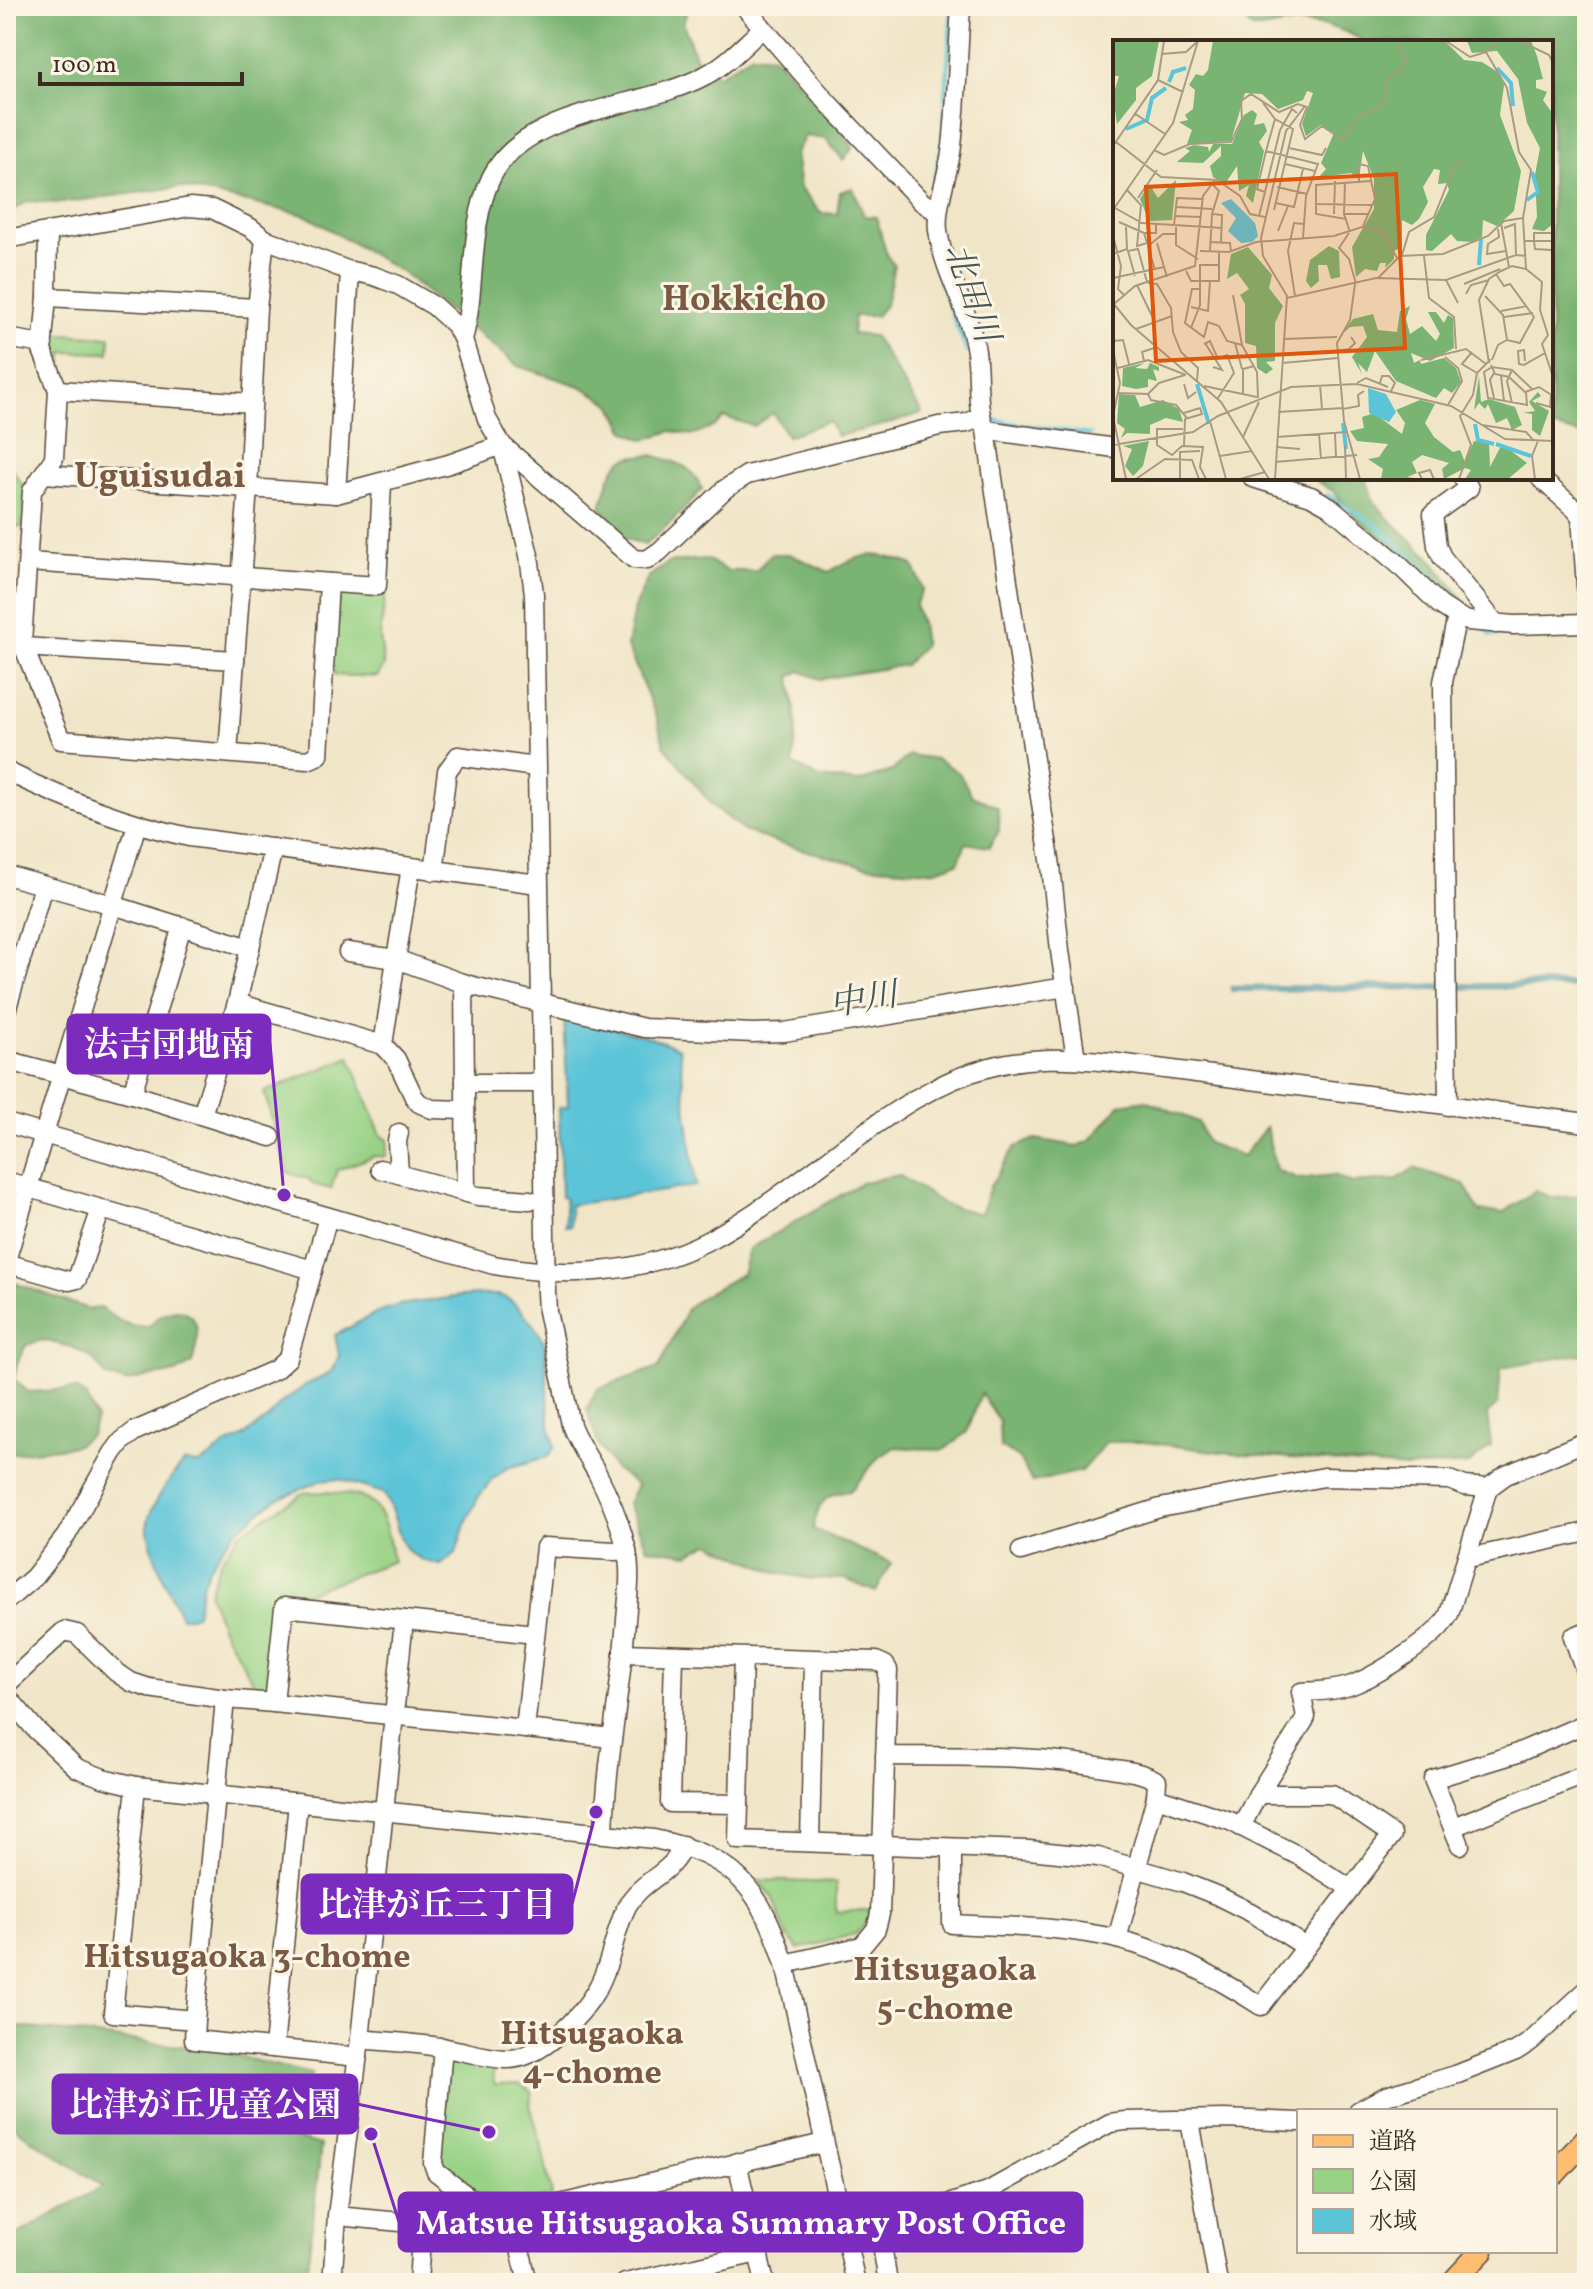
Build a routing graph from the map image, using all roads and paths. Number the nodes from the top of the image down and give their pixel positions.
1 (744, 6) edge
2 (961, 6) edge
3 (762, 29) junction
4 (937, 212) junction
5 (48, 232) junction
6 (6, 239) edge
7 (265, 239) junction
8 (350, 271) junction
9 (47, 297) junction
10 (257, 308) junction
11 (6, 338) edge
12 (463, 340) junction
13 (43, 344) junction
14 (58, 390) junction
15 (252, 403) junction
16 (983, 424) junction
17 (502, 445) junction
18 (1113, 448) edge
19 (44, 474) junction
20 (1259, 480) edge
21 (1542, 480) edge
22 (1473, 481) edge
23 (382, 482) junction
24 (248, 488) junction
25 (336, 494) junction
26 (28, 562) junction
27 (242, 576) junction
28 (329, 583) junction
29 (1587, 599) edge
30 (1477, 621) junction
31 (1587, 623) edge
32 (23, 647) junction
33 (235, 660) junction
34 (228, 753) junction
35 (535, 767) junction
36 (6, 771) edge
37 (137, 824) junction
38 (273, 848) junction
39 (411, 867) junction
40 (434, 871) junction
41 (6, 875) edge
42 (538, 884) junction
43 (43, 886) junction
44 (113, 905) junction
45 (182, 926) junction
46 (250, 948) junction
47 (348, 952) dead end
48 (396, 959) junction
49 (464, 983) junction
50 (1066, 990) junction
51 (237, 1003) junction
52 (539, 1003) junction
53 (6, 1011) edge
54 (383, 1045) junction
55 (1076, 1059) junction
56 (6, 1060) edge
57 (61, 1076) junction
58 (465, 1083) junction
59 (542, 1083) junction
60 (132, 1094) junction
61 (1448, 1106) junction
62 (465, 1110) junction
63 (202, 1115) junction
64 (6, 1123) edge
65 (1587, 1123) edge
66 (399, 1133) dead end
67 (45, 1134) junction
68 (271, 1137) dead end
69 (380, 1169) dead end
70 (399, 1174) junction
71 (6, 1181) edge
72 (29, 1187) junction
73 (466, 1193) junction
74 (530, 1200) dead end
75 (101, 1209) junction
76 (328, 1217) junction
77 (6, 1262) edge
78 (313, 1270) junction
79 (545, 1272) junction
80 (1587, 1441) edge
81 (1488, 1488) junction
82 (1587, 1532) edge
83 (627, 1550) junction
84 (1021, 1551) dead end
85 (1468, 1555) junction
86 (6, 1601) edge
87 (404, 1620) junction
88 (1587, 1631) edge
89 (535, 1634) junction
90 (623, 1653) junction
91 (674, 1656) junction
92 (743, 1658) junction
93 (814, 1660) junction
94 (1587, 1676) edge
95 (6, 1685) edge
96 (6, 1695) edge
97 (225, 1699) junction
98 (274, 1703) junction
99 (394, 1716) junction
100 (1587, 1723) edge
101 (525, 1729) junction
102 (612, 1738) junction
103 (885, 1756) junction
104 (1587, 1774) edge
105 (136, 1786) junction
106 (216, 1794) junction
107 (1258, 1794) junction
108 (1156, 1797) junction
109 (298, 1802) junction
110 (739, 1804) junction
111 (383, 1810) junction
112 (1241, 1827) junction
113 (1453, 1827) junction
114 (604, 1833) junction
115 (810, 1842) junction
116 (683, 1845) junction
117 (883, 1845) junction
118 (1460, 1845) dead end
119 (952, 1848) junction
120 (1136, 1867) junction
121 (1351, 1889) junction
122 (1117, 1939) junction
123 (1306, 1947) junction
124 (785, 1964) junction
125 (1587, 1990) edge
126 (195, 2020) junction
127 (443, 2047) junction
128 (274, 2048) junction
129 (359, 2048) junction
130 (1362, 2109) edge
131 (1190, 2120) junction
132 (1297, 2122) edge
133 (1587, 2138) edge
134 (824, 2143) junction
135 (737, 2162) junction
136 (1557, 2171) edge
137 (512, 2215) junction
138 (337, 2216) junction
139 (758, 2253) junction
140 (1481, 2253) edge
141 (1462, 2279) edge
142 (332, 2283) edge
143 (418, 2283) edge
144 (528, 2283) edge
145 (625, 2283) edge
146 (765, 2283) edge
147 (856, 2283) edge
148 (888, 2283) edge
149 (1218, 2283) edge

1 - 3 street
2 - 4 street
3 - 4 street
3 - 12 street
4 - 16 street
5 - 6 street
5 - 7 street
5 - 9 street
7 - 8 street
7 - 10 street
8 - 12 street
8 - 25 street
9 - 10 street
9 - 13 street
10 - 15 street
11 - 13 street
12 - 17 street
13 - 14 street
14 - 15 street
14 - 19 street
15 - 24 street
16 - 17 street
16 - 18 street
16 - 50 street
17 - 23 street
17 - 35 street
19 - 24 street
19 - 26 street
20 - 30 street
21 - 29 street
22 - 30 street
23 - 25 street
23 - 28 street
24 - 25 street
24 - 27 street
26 - 27 street
26 - 32 street
27 - 28 street
27 - 33 street
28 - 34 street
30 - 31 street
30 - 61 street
32 - 33 street
32 - 34 street
33 - 34 street
35 - 40 street
35 - 42 street
36 - 37 street
37 - 38 street
37 - 44 street
38 - 39 street
38 - 46 street
39 - 40 street
39 - 48 street
40 - 42 street
41 - 43 street
42 - 52 street
43 - 44 street
43 - 53 street
44 - 45 street
44 - 57 street
45 - 46 street
45 - 60 street
46 - 51 street
47 - 48 street
48 - 49 street
48 - 54 street
49 - 52 street
49 - 58 street
50 - 52 street
50 - 55 street
51 - 54 street
51 - 63 street
52 - 59 street
54 - 62 street
55 - 61 street
55 - 79 street
56 - 57 street
57 - 60 street
57 - 67 street
58 - 59 street
58 - 62 street
59 - 79 street
60 - 63 street
61 - 65 street
62 - 73 street
63 - 68 street
64 - 67 street
66 - 70 street
67 - 72 street
67 - 76 street
69 - 70 street
70 - 73 street
71 - 72 street
72 - 75 street
72 - 77 street
73 - 74 street
75 - 77 street
75 - 78 street
76 - 78 street
76 - 79 street
78 - 86 street
79 - 83 street
80 - 81 street
81 - 84 street
81 - 85 street
82 - 85 street
83 - 89 street
83 - 90 street
85 - 107 street
87 - 89 street
87 - 98 street
87 - 99 street
88 - 94 street
89 - 101 street
90 - 91 street
90 - 102 street
91 - 92 street
91 - 110 street
92 - 93 street
92 - 110 street
93 - 103 street
93 - 115 street
95 - 97 street
96 - 105 street
97 - 98 street
97 - 106 street
98 - 99 street
99 - 101 street
99 - 111 street
100 - 113 street
101 - 102 street
102 - 114 street
103 - 108 street
103 - 117 street
104 - 113 street
105 - 106 street
105 - 126 street
106 - 109 street
106 - 126 street
107 - 112 street
107 - 121 street
108 - 112 street
108 - 120 street
109 - 111 street
109 - 128 street
110 - 115 street
111 - 114 street
111 - 129 street
112 - 121 street
113 - 118 street
114 - 116 street
115 - 117 street
116 - 124 street
116 - 127 street
117 - 119 street
117 - 124 street
119 - 120 street
119 - 122 street
120 - 122 street
120 - 123 street
121 - 123 street
122 - 123 street
124 - 134 street
125 - 130 street
126 - 128 street
127 - 129 street
127 - 137 street
128 - 129 street
129 - 138 street
131 - 132 street
131 - 148 street
131 - 149 street
133 - 136 main road
134 - 135 street
134 - 147 street
135 - 137 street
135 - 139 street
137 - 144 street
138 - 142 street
138 - 143 street
139 - 145 street
139 - 146 street
140 - 141 main road

